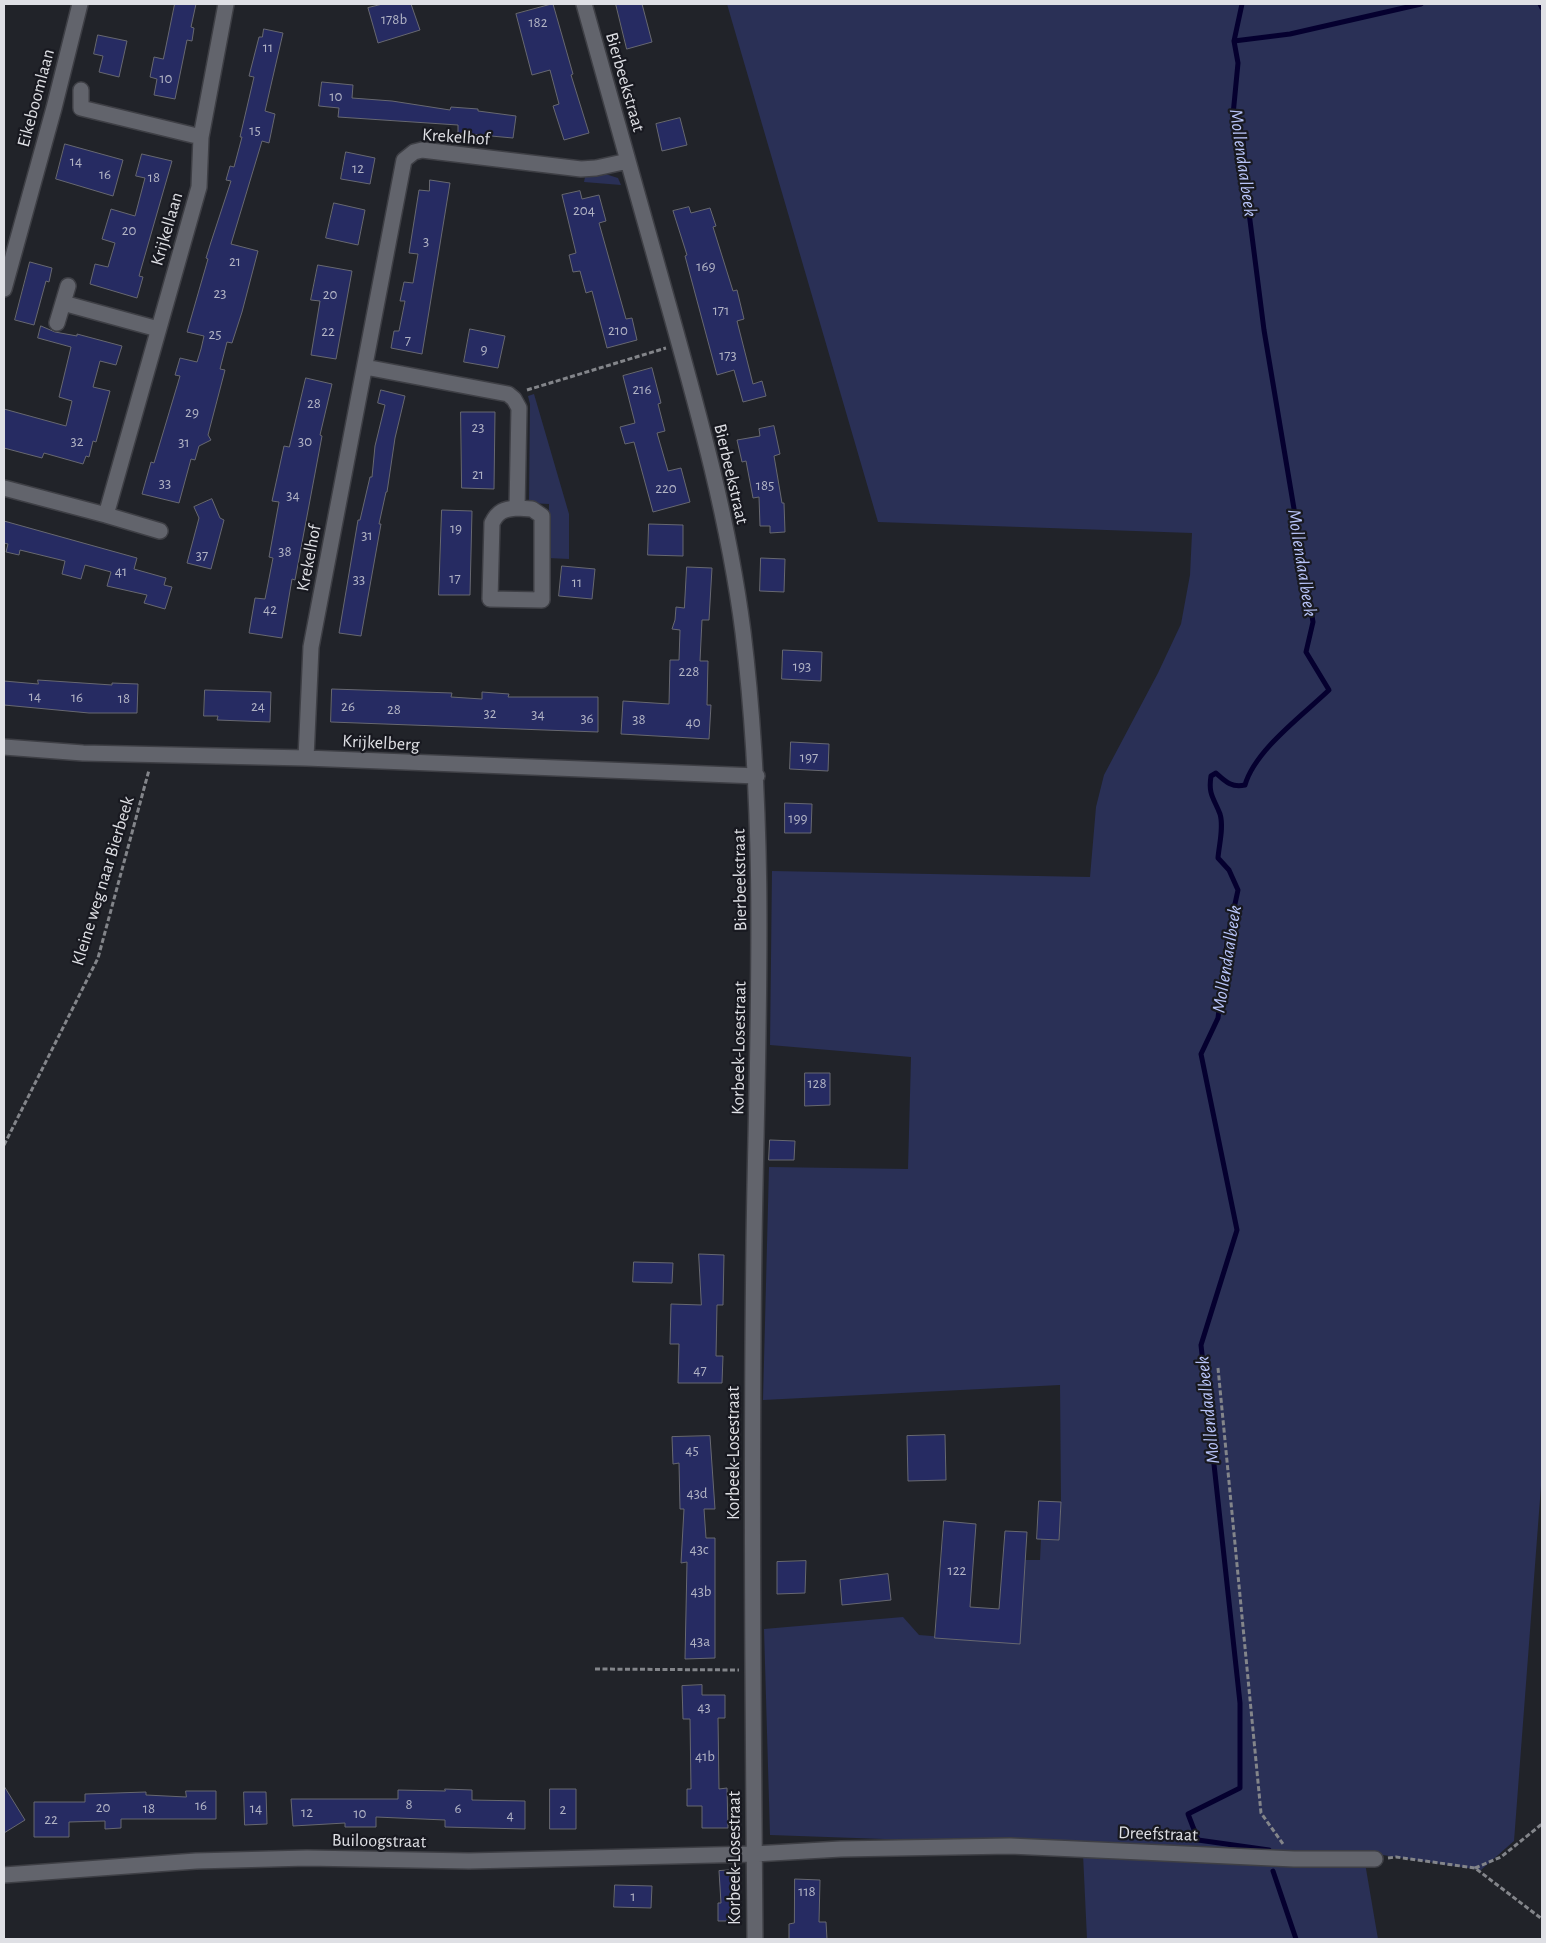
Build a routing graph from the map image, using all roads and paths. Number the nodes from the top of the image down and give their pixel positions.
1 (80, 4) edge
2 (226, 4) edge
3 (584, 4) edge
4 (81, 90) dead end
5 (201, 137) junction
6 (628, 160) junction
7 (68, 286) dead end
8 (4, 289) edge
9 (63, 303) junction
10 (57, 323) dead end
11 (158, 329) junction
12 (679, 344) junction
13 (365, 368) junction
14 (514, 399) junction
15 (4, 488) edge
16 (517, 508) junction
17 (106, 514) junction
18 (160, 531) dead end
19 (4, 747) edge
20 (150, 754) junction
21 (306, 758) junction
22 (757, 776) junction
23 (760, 967) joint
24 (4, 1145) edge
25 (1218, 1368) dead end
26 (595, 1669) dead end
27 (752, 1670) junction
28 (1542, 1824) edge
29 (754, 1854) junction
30 (1294, 1859) junction
31 (1375, 1859) joint
32 (1475, 1868) junction
33 (4, 1875) edge
34 (1542, 1919) edge
35 (754, 1939) edge

1 - 8 street, Eikeboomlaan
2 - 5 street, Krijkellaan
3 - 6 street, Bierbeekstraat
4 - 5 street
5 - 11 street, Krijkellaan
6 - 12 street, Bierbeekstraat
6 - 13 street, Krekelhof
7 - 9 street
9 - 10 street
9 - 11 street
11 - 17 street, Krijkellaan
12 - 14 path
12 - 22 street, Bierbeekstraat
13 - 14 street
13 - 21 street, Krekelhof
14 - 16 street
15 - 17 street
16 - 16 street
17 - 18 street
19 - 20 street, Krijkelberg
20 - 21 street, Krijkelberg
20 - 24 path, Kleine weg naar Bierbeek
21 - 22 street, Krijkelberg
22 - 23 street, Bierbeekstraat
23 - 27 street, Korbeek-Losestraat
25 - 30 path
26 - 27 path
27 - 29 street, Korbeek-Losestraat
28 - 32 path
29 - 30 street, Dreefstraat
29 - 33 street, Builoogstraat
29 - 35 street, Korbeek-Losestraat
30 - 31 street, Dreefstraat
31 - 32 path
32 - 34 path

